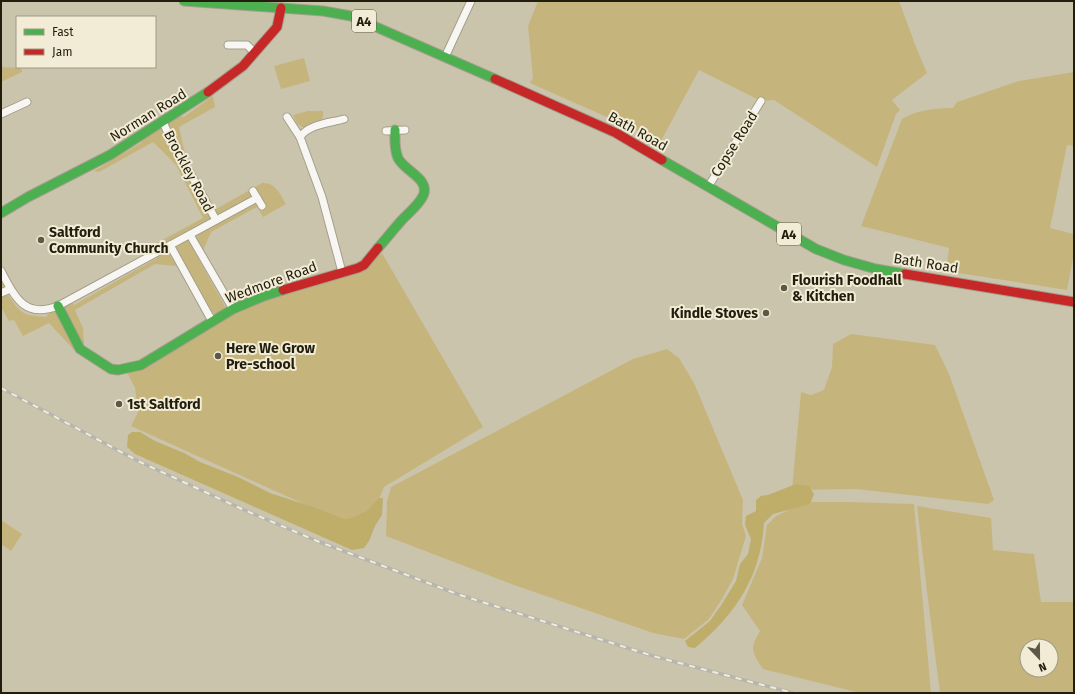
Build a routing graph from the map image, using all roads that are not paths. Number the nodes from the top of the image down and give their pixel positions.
1 (184, 1) edge
2 (471, 1) edge
3 (281, 8) junction
4 (228, 45) dead end
5 (255, 53) junction
6 (445, 57) junction
7 (761, 101) dead end
8 (26, 102) dead end
9 (1, 114) edge
10 (287, 117) dead end
11 (344, 119) dead end
12 (163, 122) junction
13 (390, 130) joint
14 (405, 130) dead end
15 (300, 137) junction
16 (708, 187) junction
17 (253, 191) dead end
18 (257, 198) junction
19 (262, 206) dead end
20 (1, 213) edge
21 (216, 220) junction
22 (190, 235) junction
23 (170, 245) junction
24 (1, 271) edge
25 (342, 272) junction
26 (10, 289) junction
27 (1, 292) edge
28 (1074, 302) edge
29 (58, 306) junction
30 (232, 309) junction
31 (212, 321) junction

1 - 3 main road, Bath Road / A4
2 - 6 street
3 - 5 main road, Norman Road
3 - 6 main road, Bath Road / A4
4 - 5 street
5 - 12 main road, Norman Road
6 - 16 main road, Bath Road / A4
7 - 16 street, Copse Road
8 - 9 street
10 - 15 street
11 - 15 street
12 - 20 main road, Norman Road
12 - 21 street, Brockley Road
13 - 14 street
13 - 25 main road, Wedmore Road
15 - 25 street
16 - 28 main road, Bath Road / A4
17 - 18 street
18 - 19 street
18 - 21 street
21 - 22 street
22 - 23 street
22 - 30 street
23 - 29 street
23 - 31 street
24 - 26 street
25 - 30 main road, Wedmore Road
26 - 27 street
26 - 29 street
29 - 31 main road, Wedmore Road
30 - 31 main road, Wedmore Road

